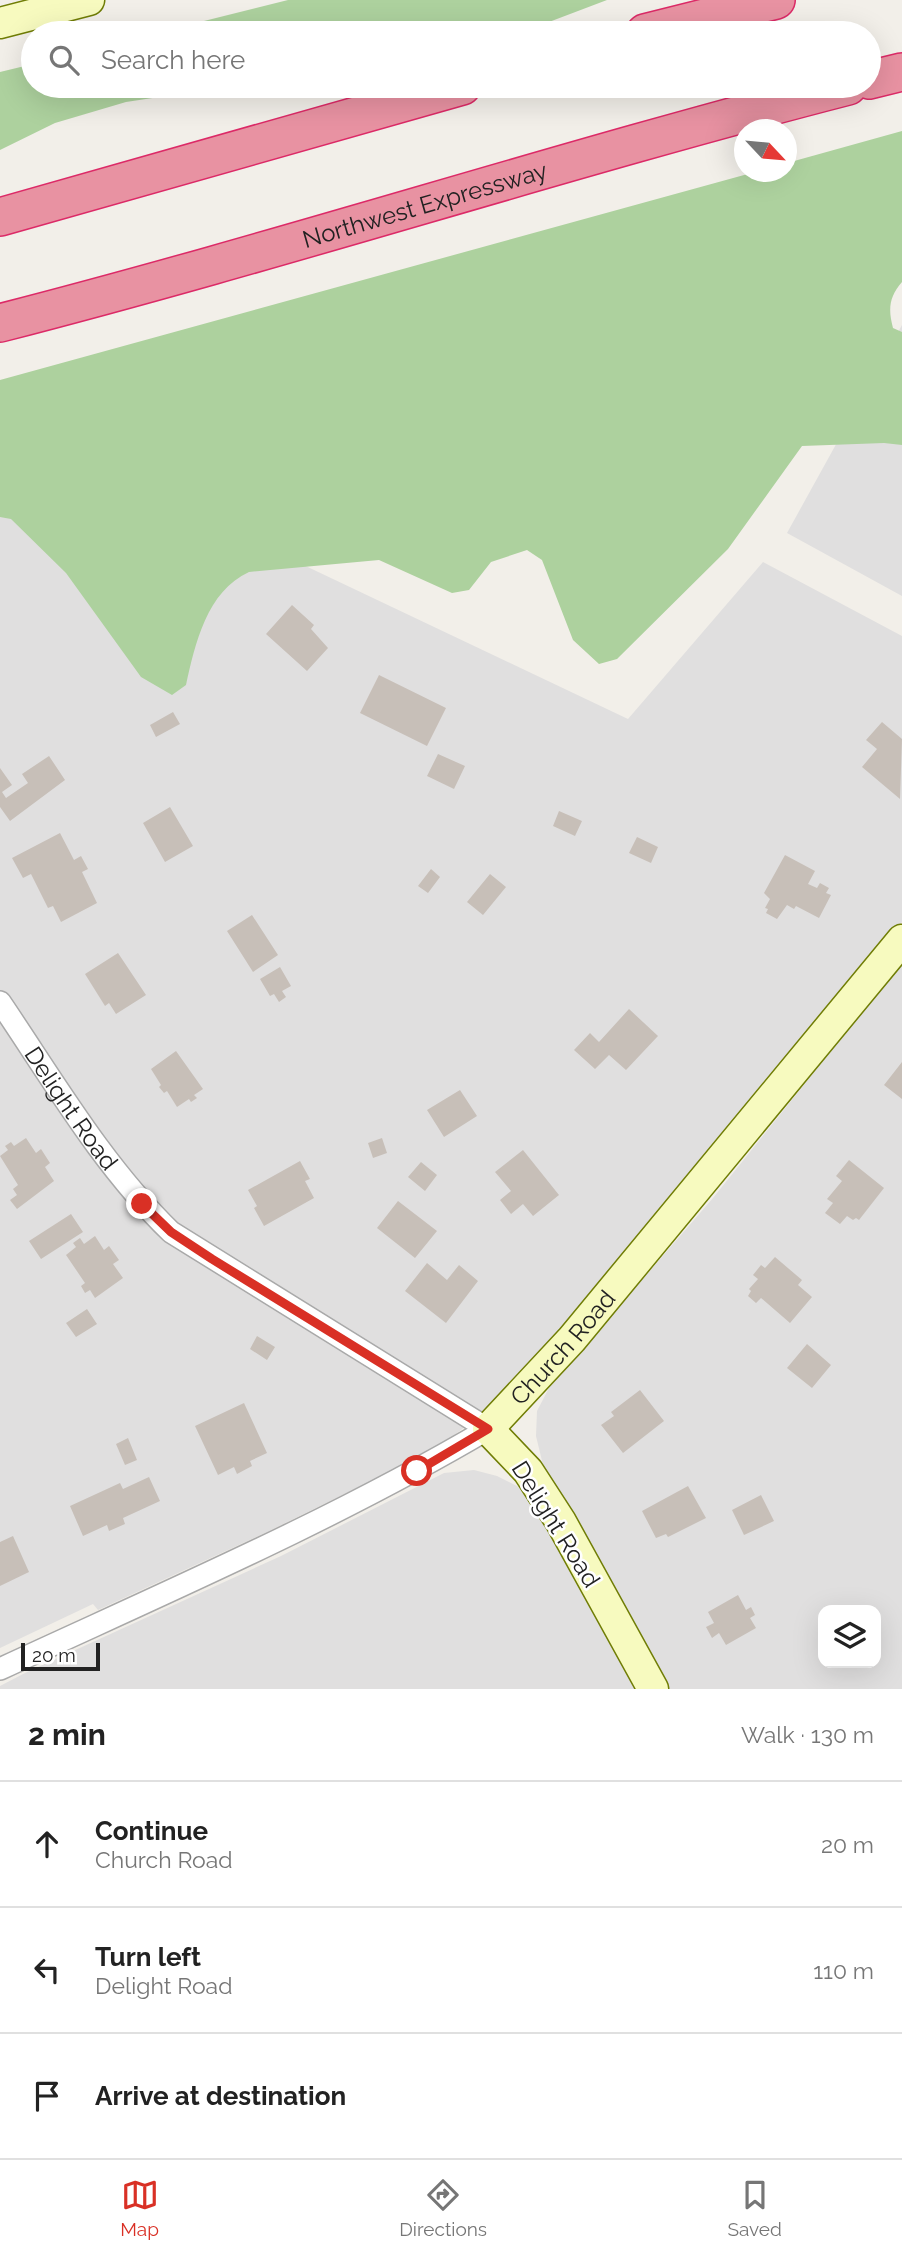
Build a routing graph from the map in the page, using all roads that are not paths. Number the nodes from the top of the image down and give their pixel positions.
1 (89, 0) edge
2 (776, 0) edge
3 (693, 21) edge
4 (0, 23) edge
5 (902, 72) edge
6 (881, 77) edge
7 (420, 98) edge
8 (801, 98) edge
9 (0, 217) edge
10 (0, 323) edge
11 (902, 940) edge
12 (0, 1002) edge
13 (488, 1429) junction
14 (0, 1670) edge
15 (653, 1689) edge

1 - 4 street
2 - 3 highway
5 - 6 highway
7 - 9 highway
8 - 10 highway, Northwest Expressway
11 - 13 street, Church Road
12 - 13 street, Delight Road
13 - 14 street, Church Road
13 - 15 street, Delight Road

